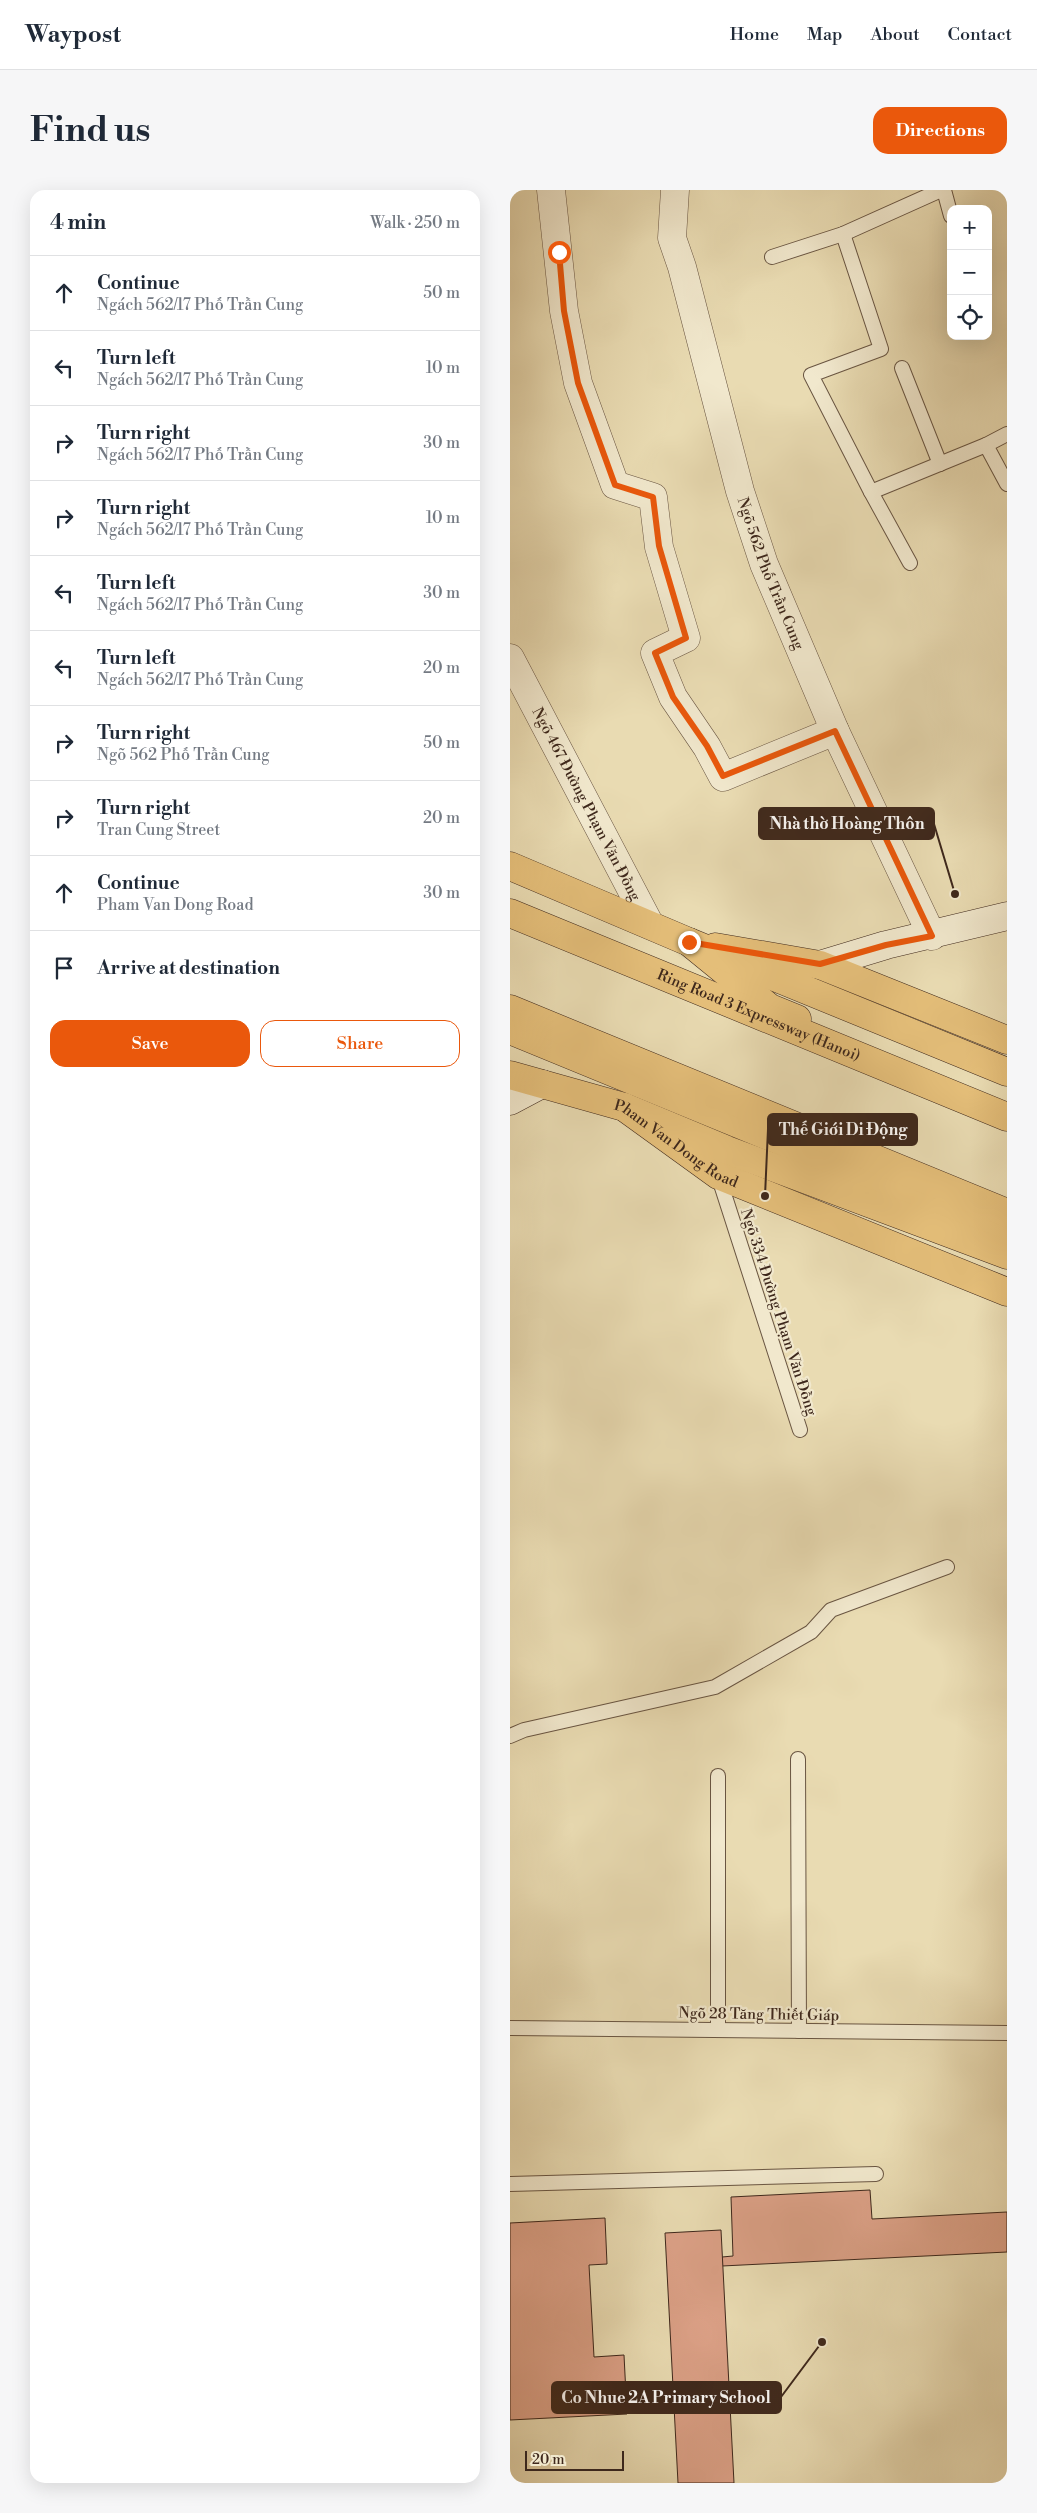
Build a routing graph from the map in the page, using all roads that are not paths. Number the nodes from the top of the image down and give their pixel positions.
1 (551, 190) edge
2 (675, 190) edge
3 (943, 190) edge
4 (948, 205) edge
5 (842, 234) junction
6 (772, 257) dead end
7 (902, 368) dead end
8 (1007, 434) edge
9 (986, 445) junction
10 (940, 464) junction
11 (1007, 484) edge
12 (871, 492) junction
13 (910, 564) dead end
14 (510, 658) edge
15 (835, 731) junction
16 (510, 866) edge
17 (510, 913) edge
18 (1007, 916) edge
19 (649, 924) junction
20 (932, 936) junction
21 (689, 942) junction
22 (820, 964) junction
23 (510, 1009) edge
24 (510, 1030) edge
25 (1007, 1040) edge
26 (1007, 1072) edge
27 (510, 1075) edge
28 (542, 1084) junction
29 (510, 1101) edge
30 (1007, 1104) edge
31 (624, 1107) junction
32 (1007, 1117) edge
33 (718, 1175) junction
34 (1007, 1213) edge
35 (1007, 1234) edge
36 (1007, 1255) edge
37 (1007, 1292) edge
38 (800, 1430) dead end
39 (947, 1567) dead end
40 (510, 1736) edge
41 (798, 1759) dead end
42 (718, 1776) dead end
43 (510, 2028) edge
44 (718, 2030) junction
45 (800, 2031) junction
46 (1007, 2033) edge
47 (876, 2174) dead end
48 (510, 2184) edge

1 - 15 street
2 - 15 street, Ngõ 562 Phố Trần Cung
3 - 4 lane
3 - 5 lane
5 - 6 lane
5 - 12 lane
7 - 10 lane
8 - 9 lane
9 - 10 lane
9 - 11 lane
10 - 12 lane
12 - 13 lane
14 - 19 street, Ngõ 467 Đường Phạm Văn Đồng
15 - 20 street, Ngõ 562 Phố Trần Cung
16 - 19 main road
17 - 32 main road, Ring Road 3 Expressway (Hanoi)
18 - 20 street
19 - 21 main road
20 - 22 street
21 - 22 main road
21 - 26 main road
21 - 30 main road
22 - 25 main road
23 - 34 main road
24 - 35 main road
27 - 28 main road, Pham Van Dong Road
28 - 29 street
28 - 31 main road, Pham Van Dong Road
31 - 33 main road, Pham Van Dong Road
31 - 36 main road
33 - 37 main road, Pham Van Dong Road
33 - 38 lane, Ngõ 334 Đường Phạm Văn Đồng
39 - 40 lane
41 - 45 lane
42 - 44 lane
43 - 44 lane, Ngõ 28 Tăng Thiết Giáp
44 - 45 lane, Ngõ 28 Tăng Thiết Giáp
45 - 46 lane, Ngõ 28 Tăng Thiết Giáp
47 - 48 lane

